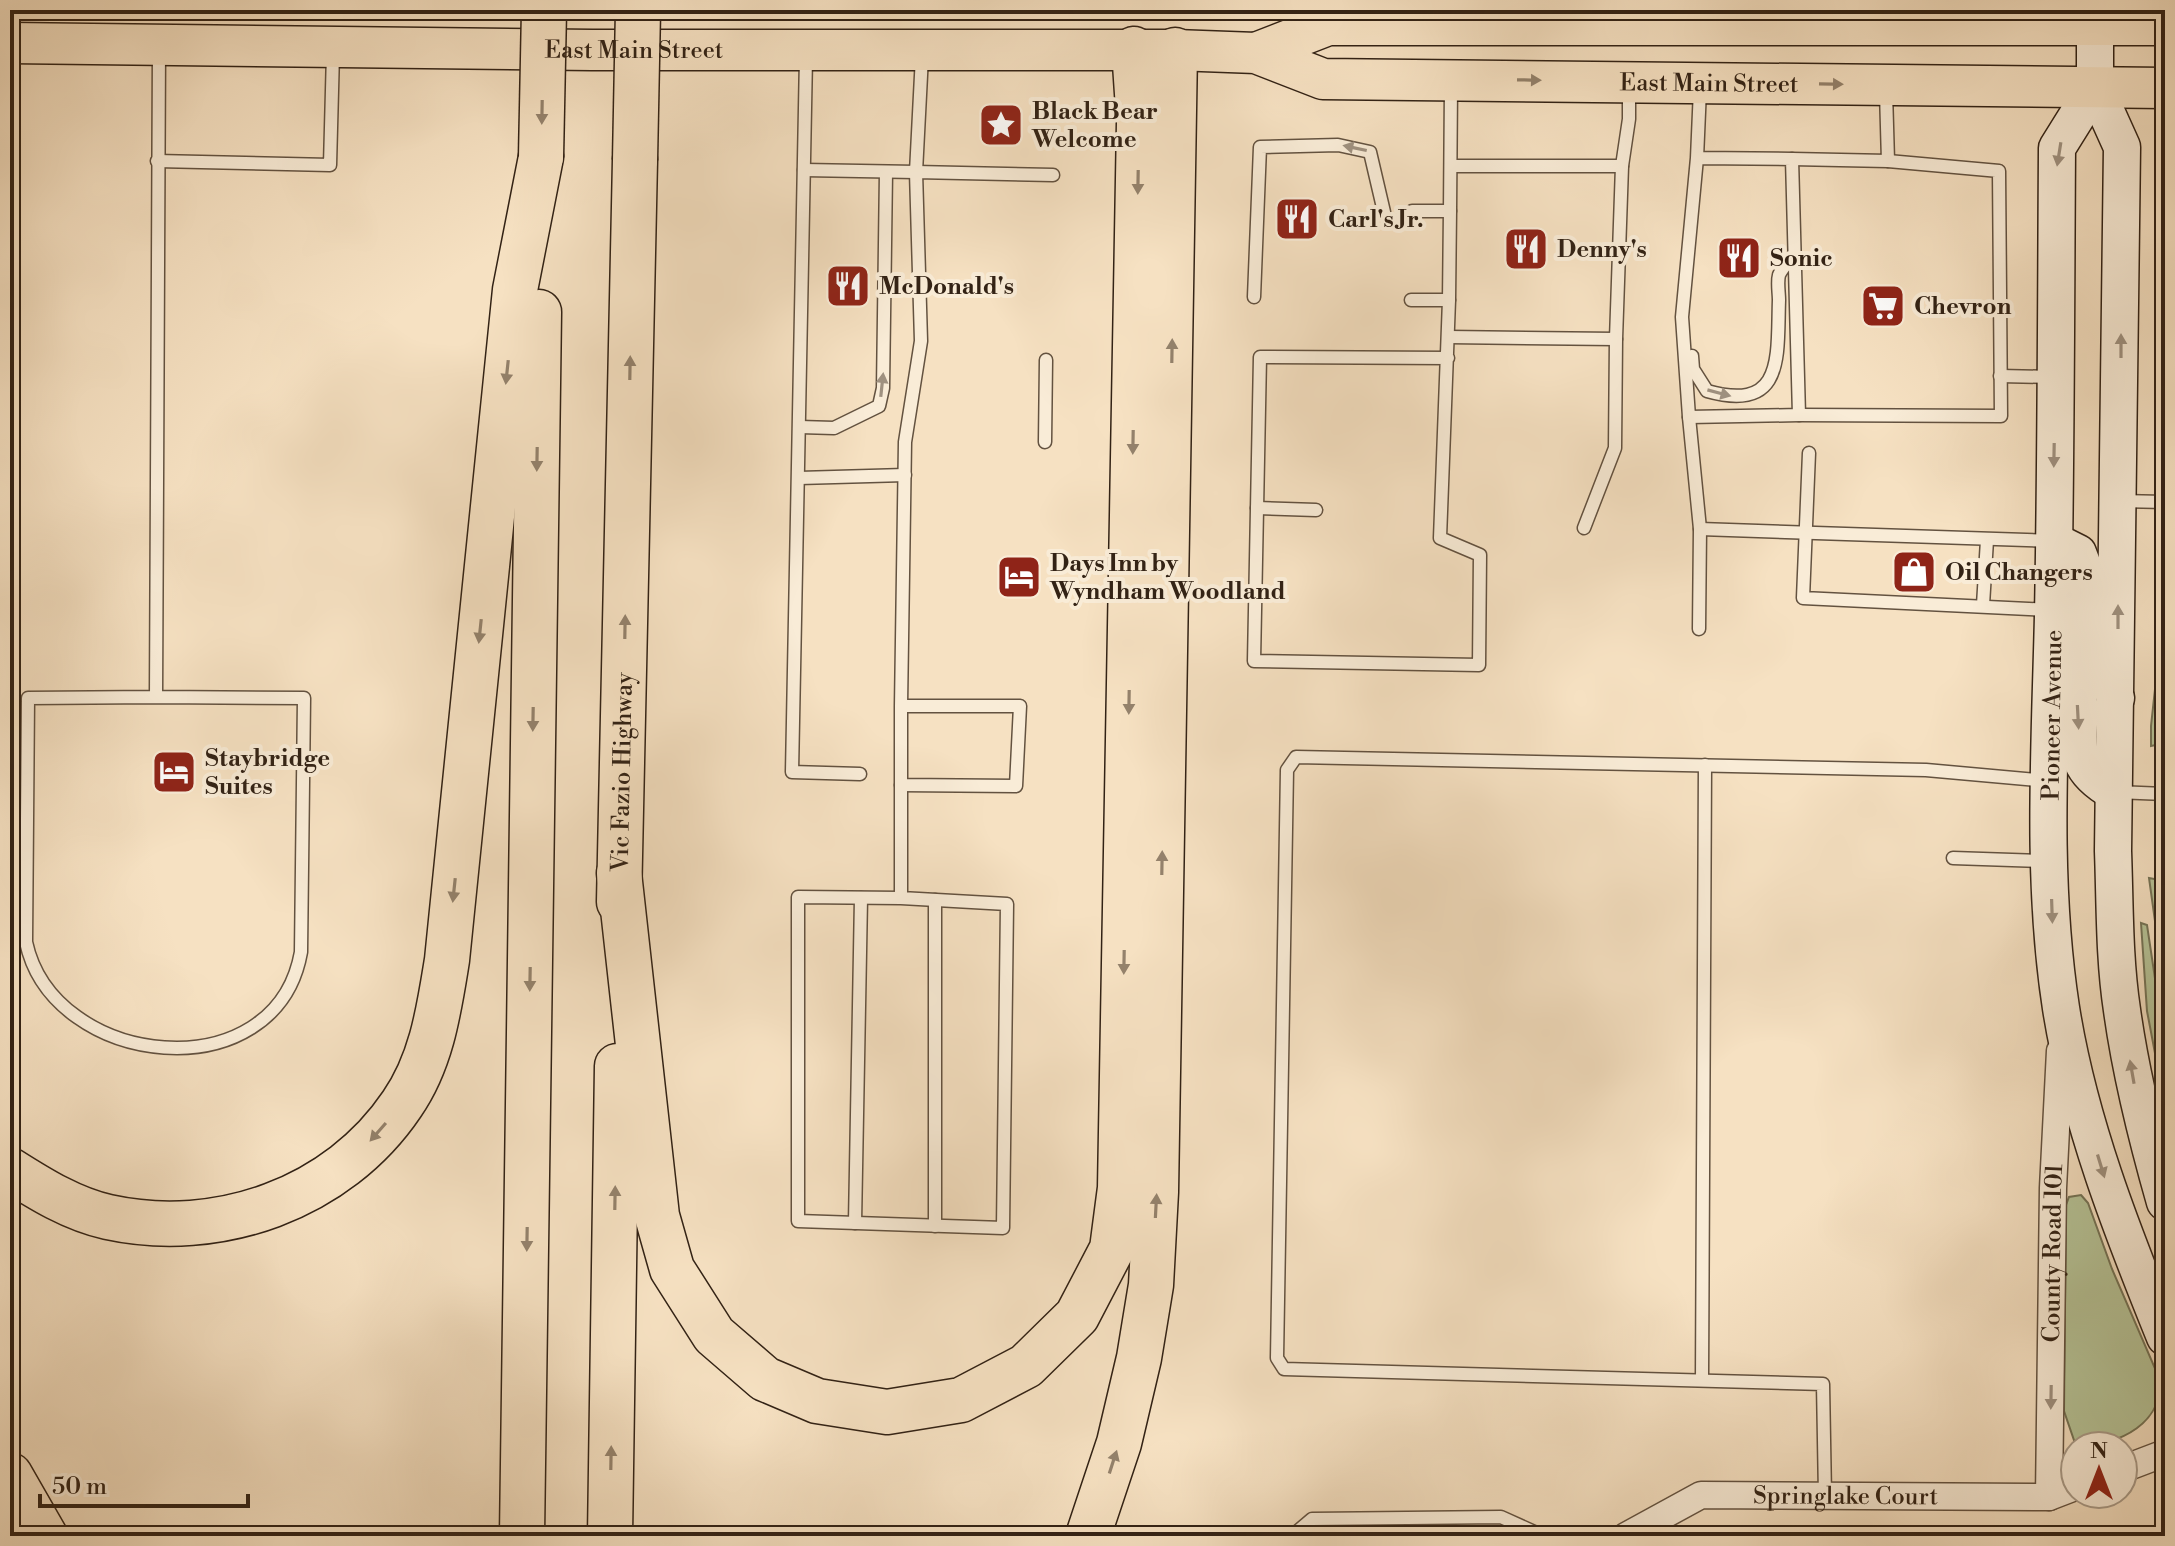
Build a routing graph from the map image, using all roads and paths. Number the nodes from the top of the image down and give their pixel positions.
1 (544, 10) edge
2 (638, 10) edge
3 (1620, 24) junction
4 (2165, 25) edge
5 (2095, 26) junction
6 (10, 43) edge
7 (159, 45) junction
8 (333, 47) junction
9 (922, 49) junction
10 (1154, 49) junction
11 (806, 50) junction
12 (1256, 53) junction
13 (1451, 79) junction
14 (1629, 81) junction
15 (1700, 82) junction
16 (1886, 84) junction
17 (2095, 87) junction
18 (2165, 88) edge
19 (541, 157) junction
20 (1697, 158) junction
21 (1792, 159) junction
22 (157, 161) junction
23 (1888, 161) junction
24 (1451, 166) junction
25 (1622, 166) junction
26 (804, 170) junction
27 (886, 172) junction
28 (916, 172) junction
29 (1053, 175) dead end
30 (10, 208) edge
31 (1412, 211) dead end
32 (1450, 211) junction
33 (1384, 212) dead end
34 (1794, 255) junction
35 (1687, 273) junction
36 (1254, 297) dead end
37 (1411, 300) dead end
38 (1449, 300) junction
39 (1449, 337) junction
40 (1616, 339) junction
41 (1448, 358) junction
42 (1046, 360) dead end
43 (2000, 376) junction
44 (2056, 378) junction
45 (1799, 415) junction
46 (1689, 417) junction
47 (800, 427) junction
48 (1045, 442) dead end
49 (1809, 453) dead end
50 (905, 475) junction
51 (799, 478) junction
52 (2119, 501) junction
53 (2165, 502) edge
54 (1257, 508) junction
55 (1316, 510) dead end
56 (1584, 528) dead end
57 (1700, 529) junction
58 (1806, 532) junction
59 (1987, 540) junction
60 (2054, 541) junction
61 (12, 596) dead end
62 (1983, 605) junction
63 (2053, 610) junction
64 (1699, 629) dead end
65 (2052, 646) junction
66 (156, 697) junction
67 (2117, 699) junction
68 (901, 706) junction
69 (1705, 765) junction
70 (860, 774) dead end
71 (2050, 781) junction
72 (901, 785) junction
73 (2114, 792) junction
74 (2165, 794) edge
75 (1953, 858) dead end
76 (2050, 861) junction
77 (619, 873) junction
78 (861, 898) junction
79 (901, 898) junction
80 (935, 900) junction
81 (2062, 1011) junction
82 (10, 1170) edge
83 (2165, 1202) edge
84 (855, 1223) junction
85 (935, 1226) junction
86 (2165, 1337) edge
87 (1702, 1379) junction
88 (2165, 1453) edge
89 (2139, 1463) edge
90 (10, 1475) edge
91 (2059, 1493) edge
92 (1825, 1496) junction
93 (2049, 1497) junction
94 (45, 1536) edge
95 (522, 1536) edge
96 (610, 1536) edge
97 (1088, 1536) edge
98 (1292, 1536) edge
99 (1543, 1536) edge
100 (1626, 1536) edge

1 -> 19 highway, bridge
77 -> 2 highway, Vic Fazio Highway, bridge
3 - 5 main road, East Main Street
3 - 12 main road, East Main Street
3 - 13 main road
4 - 5 main road, East Main Street
5 - 17 main road
6 - 7 main road, East Main Street
7 - 8 main road, East Main Street
7 - 22 lane
8 - 11 main road, East Main Street
8 - 22 lane
9 - 10 main road, East Main Street
9 - 11 main road, East Main Street
9 - 28 lane
10 - 12 main road, East Main Street
10 -> 77 highway
97 -> 10 highway
11 - 26 lane
12 - 13 main road, East Main Street
13 -> 14 main road, East Main Street
13 - 24 lane
14 - 15 main road, East Main Street
14 - 25 lane
15 -> 16 main road, East Main Street
15 - 20 lane
16 - 17 main road, East Main Street
16 - 23 lane
17 - 18 main road, East Main Street
17 -> 44 main road, Pioneer Avenue
52 -> 17 main road
19 -> 82 highway
19 -> 95 highway
20 - 21 lane
20 - 35 lane
21 - 23 lane
21 - 34 lane
22 - 66 lane
23 - 43 lane
24 - 25 lane
24 - 32 lane
25 - 40 lane
26 - 27 lane
26 - 47 lane
27 - 28 lane
47 -> 27 lane
28 - 29 lane
28 - 50 lane
30 - 61 lane
31 - 32 lane
32 - 38 lane
33 -> 36 lane
35 -> 34 lane
34 - 45 lane
35 - 46 lane
37 - 38 lane
38 - 39 lane
39 - 40 lane
39 - 41 lane
40 - 56 lane
41 - 54 lane
41 - 54 lane
42 - 48 lane
43 - 44 lane
43 - 45 lane
44 -> 60 main road, Pioneer Avenue
45 - 46 lane
46 - 57 lane
47 - 51 lane
49 - 58 lane
50 - 51 lane
50 - 68 lane
51 - 70 lane
52 - 53 lane
67 -> 52 main road
54 - 55 lane
57 - 58 lane
57 - 64 lane
58 - 59 lane
58 - 62 lane
59 - 60 lane
59 - 62 lane
60 - 63 main road, Pioneer Avenue
60 - 67 main road
62 - 63 lane
63 - 65 main road, Pioneer Avenue
65 - 71 main road, Pioneer Avenue
65 -> 73 main road
66 - 66 lane
67 - 73 main road
68 - 72 lane
68 - 72 lane
69 - 71 lane
69 - 87 lane
69 - 87 lane
71 - 76 main road, Pioneer Avenue
72 - 79 lane
73 - 74 lane
83 -> 73 main road
75 - 76 lane
76 -> 81 main road, Pioneer Avenue
96 -> 77 highway, Vic Fazio Highway
78 - 79 lane
78 - 84 lane
78 - 84 lane
79 - 80 lane
80 - 85 lane
80 - 85 lane
81 -> 86 main road, Pioneer Avenue
81 -> 93 street, County Road 101
84 - 85 lane
87 - 92 lane
88 - 89 street
90 - 94 highway
91 - 93 street, Springlake Court
92 - 93 street, Springlake Court
92 - 100 street, Springlake Court
98 - 99 lane

